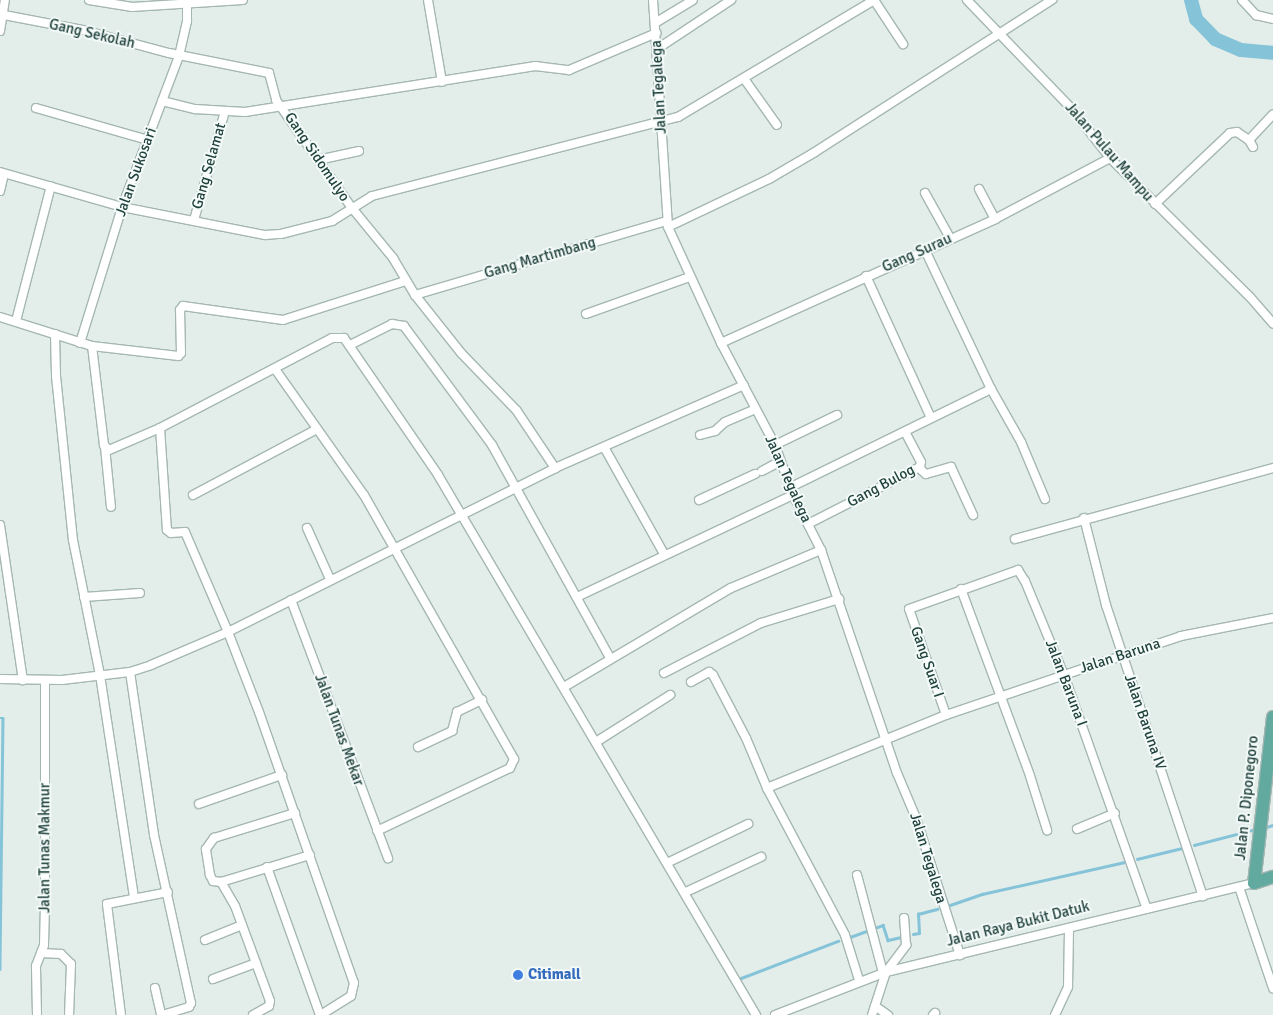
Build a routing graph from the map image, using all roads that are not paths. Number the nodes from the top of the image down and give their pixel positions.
1 (5, 0) edge
2 (89, 0) edge
3 (243, 0) edge
4 (428, 0) edge
5 (653, 0) edge
6 (693, 0) edge
7 (731, 0) edge
8 (967, 0) edge
9 (1052, 0) edge
10 (1242, 0) edge
11 (187, 2) edge
12 (4, 15) junction
13 (1273, 19) edge
14 (655, 23) junction
15 (0, 31) edge
16 (656, 33) junction
17 (998, 34) junction
18 (903, 44) dead end
19 (657, 49) junction
20 (179, 56) junction
21 (745, 80) junction
22 (442, 82) junction
23 (162, 101) junction
24 (282, 106) junction
25 (36, 108) dead end
26 (225, 112) junction
27 (1273, 114) edge
28 (660, 121) junction
29 (777, 125) dead end
30 (148, 140) junction
31 (359, 151) dead end
32 (1110, 158) junction
33 (318, 160) junction
34 (2, 173) edge
35 (51, 186) junction
36 (979, 189) dead end
37 (0, 191) edge
38 (925, 193) dead end
39 (1154, 204) junction
40 (122, 207) junction
41 (352, 208) junction
42 (995, 219) junction
43 (194, 220) junction
44 (667, 224) junction
45 (950, 238) junction
46 (924, 250) junction
47 (866, 276) junction
48 (690, 277) junction
49 (405, 281) junction
50 (415, 295) junction
51 (586, 314) dead end
52 (0, 317) edge
53 (16, 321) junction
54 (1273, 323) edge
55 (55, 334) junction
56 (80, 343) junction
57 (721, 343) junction
58 (350, 345) junction
59 (92, 346) junction
60 (275, 369) junction
61 (744, 385) junction
62 (991, 389) junction
63 (755, 409) junction
64 (837, 415) dead end
65 (930, 418) junction
66 (160, 428) junction
67 (318, 429) junction
68 (905, 432) junction
69 (700, 435) dead end
70 (774, 446) junction
71 (604, 447) junction
72 (105, 448) junction
73 (781, 461) junction
74 (556, 468) junction
75 (919, 468) junction
76 (1273, 468) edge
77 (518, 488) junction
78 (792, 491) junction
79 (194, 495) dead end
80 (1045, 499) dead end
81 (699, 500) dead end
82 (111, 507) dead end
83 (461, 515) junction
84 (973, 515) dead end
85 (1084, 518) junction
86 (808, 524) junction
87 (0, 525) edge
88 (306, 528) dead end
89 (1016, 538) dead end
90 (396, 546) junction
91 (821, 550) junction
92 (2, 554) edge
93 (664, 554) junction
94 (330, 579) junction
95 (960, 589) junction
96 (140, 593) dead end
97 (84, 597) junction
98 (577, 597) junction
99 (838, 599) junction
100 (291, 600) junction
101 (909, 609) joint
102 (1273, 618) edge
103 (228, 632) junction
104 (1122, 655) junction
105 (610, 658) junction
106 (130, 672) junction
107 (664, 673) dead end
108 (100, 675) junction
109 (1064, 675) junction
110 (0, 679) edge
111 (23, 680) junction
112 (45, 680) junction
113 (691, 682) dead end
114 (564, 687) junction
115 (670, 695) dead end
116 (1001, 696) junction
117 (482, 700) junction
118 (946, 715) junction
119 (1273, 717) edge
120 (886, 740) junction
121 (596, 742) junction
122 (418, 747) dead end
123 (282, 775) junction
124 (767, 788) junction
125 (199, 804) dead end
126 (295, 813) junction
127 (1115, 813) junction
128 (748, 824) dead end
129 (1076, 829) dead end
130 (1047, 830) dead end
131 (377, 831) junction
132 (310, 855) junction
133 (761, 857) dead end
134 (388, 858) dead end
135 (669, 862) junction
136 (267, 868) junction
137 (857, 875) dead end
138 (1273, 877) edge
139 (221, 882) junction
140 (1254, 883) junction
141 (1239, 887) junction
142 (168, 892) junction
143 (686, 892) junction
144 (1203, 896) junction
145 (134, 898) junction
146 (1147, 909) junction
147 (904, 918) dead end
148 (242, 926) junction
149 (1069, 928) junction
150 (204, 940) dead end
151 (40, 953) junction
152 (960, 955) junction
153 (256, 963) junction
154 (885, 972) junction
155 (213, 979) dead end
156 (859, 980) junction
157 (154, 988) dead end
158 (1273, 988) edge
159 (875, 1006) junction
160 (37, 1015) edge
161 (68, 1015) edge
162 (120, 1015) edge
163 (162, 1015) edge
164 (253, 1015) edge
165 (320, 1015) edge
166 (756, 1015) edge
167 (775, 1015) edge
168 (872, 1015) edge
169 (888, 1015) edge
170 (1055, 1015) edge

1 - 12 street
2 - 11 street
3 - 11 street
4 - 22 street
5 - 14 street, Jalan Tegalega
6 - 14 street
7 - 19 street
8 - 17 street, Jalan Pulau Mampu
9 - 17 street, Gang Martimbang
10 - 13 street
11 - 20 street, Jalan Sukosari
12 - 15 street
12 - 20 street, Gang Sekolah
14 - 16 street, Jalan Tegalega
16 - 19 street, Jalan Tegalega
16 - 22 street
17 - 32 street, Jalan Pulau Mampu
17 - 44 street, Gang Martimbang
18 - 21 street
19 - 28 street, Jalan Tegalega
20 - 23 street, Jalan Sukosari
20 - 24 street, Gang Sekolah
21 - 28 street
21 - 29 street
22 - 24 street
23 - 26 street
23 - 30 street, Jalan Sukosari
24 - 26 street
24 - 33 street, Gang Sidomulyo
25 - 30 street
26 - 43 street, Gang Selamat
27 - 39 street
28 - 41 street
28 - 44 street, Jalan Tegalega
30 - 40 street, Jalan Sukosari
31 - 33 street
32 - 39 street, Jalan Pulau Mampu
32 - 42 street, Gang Surau
33 - 41 street, Gang Sidomulyo
34 - 35 street
34 - 37 street
35 - 40 street
35 - 53 street
36 - 42 street
38 - 45 street
39 - 54 street, Jalan Pulau Mampu
40 - 43 street
40 - 56 street, Jalan Sukosari
41 - 43 street
41 - 49 street, Gang Sidomulyo
42 - 45 street, Gang Surau
44 - 48 street, Jalan Tegalega
44 - 50 street, Gang Martimbang
45 - 46 street, Gang Surau
46 - 47 street, Gang Surau
46 - 62 street
47 - 57 street, Gang Surau
47 - 65 street
48 - 51 street
48 - 57 street, Jalan Tegalega
49 - 50 street, Gang Sidomulyo
49 - 59 street
50 - 74 street, Gang Sidomulyo
52 - 53 street
53 - 55 street
55 - 56 street
55 - 97 street
56 - 59 street
57 - 61 street, Jalan Tegalega
58 - 60 street
58 - 77 street
58 - 83 street
59 - 72 street
60 - 66 street
60 - 67 street
61 - 63 street, Jalan Tegalega
61 - 71 street
62 - 65 street
62 - 80 street
63 - 69 street
63 - 70 street, Jalan Tegalega
64 - 70 street
65 - 68 street
66 - 72 street
66 - 103 street
67 - 79 street
67 - 90 street
68 - 75 street, Gang Bulog
68 - 78 street
70 - 73 street, Jalan Tegalega
71 - 74 street
71 - 93 street
72 - 82 street
73 - 78 street, Jalan Tegalega
73 - 81 street
74 - 77 street
75 - 84 street
75 - 86 street, Gang Bulog
76 - 85 street
77 - 83 street
77 - 98 street
78 - 86 street, Jalan Tegalega
78 - 93 street
83 - 90 street
83 - 114 street
85 - 89 street
85 - 104 street, Jalan Baruna IV
86 - 91 street, Jalan Tegalega
87 - 92 street
88 - 94 street
90 - 94 street
90 - 117 street
91 - 99 street, Jalan Tegalega
91 - 105 street
92 - 111 street
93 - 98 street
94 - 100 street
95 - 101 street, Jalan Baruna I
95 - 109 street, Jalan Baruna I
95 - 116 street
96 - 97 street
97 - 108 street
98 - 105 street
99 - 107 street
99 - 120 street, Jalan Tegalega
100 - 103 street
100 - 131 street, Jalan Tunas Mekar
101 - 118 street, Gang Suar I
102 - 104 street, Jalan Baruna
103 - 106 street
103 - 123 street
104 - 109 street, Jalan Baruna
104 - 144 street, Jalan Baruna IV
105 - 114 street
106 - 108 street
106 - 142 street
108 - 112 street
108 - 145 street
109 - 116 street, Jalan Baruna
109 - 127 street, Jalan Baruna I
110 - 111 street
111 - 112 street
112 - 151 street, Jalan Tunas Makmur
113 - 124 street
114 - 121 street
115 - 121 street
116 - 118 street, Jalan Baruna
116 - 130 street
117 - 122 street
117 - 131 street
118 - 120 street, Jalan Baruna
119 - 140 main road, Jalan P. Diponegoro
120 - 124 street, Jalan Baruna
120 - 152 street, Jalan Tegalega
121 - 135 street
123 - 125 street
123 - 126 street
124 - 156 street
126 - 132 street
126 - 139 street
127 - 129 street
127 - 146 street, Jalan Baruna I
128 - 135 street
131 - 134 street, Jalan Tunas Mekar
132 - 136 street
132 - 165 street
133 - 143 street
135 - 143 street
136 - 139 street
136 - 165 street
137 - 154 street
138 - 140 main road, Jalan Raya Bukit Datuk
139 - 148 street
140 - 141 street, Jalan Raya Bukit Datuk
141 - 144 street, Jalan Raya Bukit Datuk
141 - 158 street
142 - 145 street
142 - 163 street
143 - 166 street
144 - 146 street, Jalan Raya Bukit Datuk
145 - 162 street
146 - 149 street, Jalan Raya Bukit Datuk
147 - 154 street
148 - 150 street
148 - 153 street
149 - 152 street, Jalan Raya Bukit Datuk
149 - 170 street
151 - 160 street, Jalan Tunas Makmur
151 - 161 street
152 - 154 street, Jalan Raya Bukit Datuk
153 - 155 street
153 - 164 street
154 - 156 street, Jalan Raya Bukit Datuk
154 - 159 street
156 - 167 street, Jalan Raya Bukit Datuk
157 - 163 street
159 - 168 street
159 - 169 street

